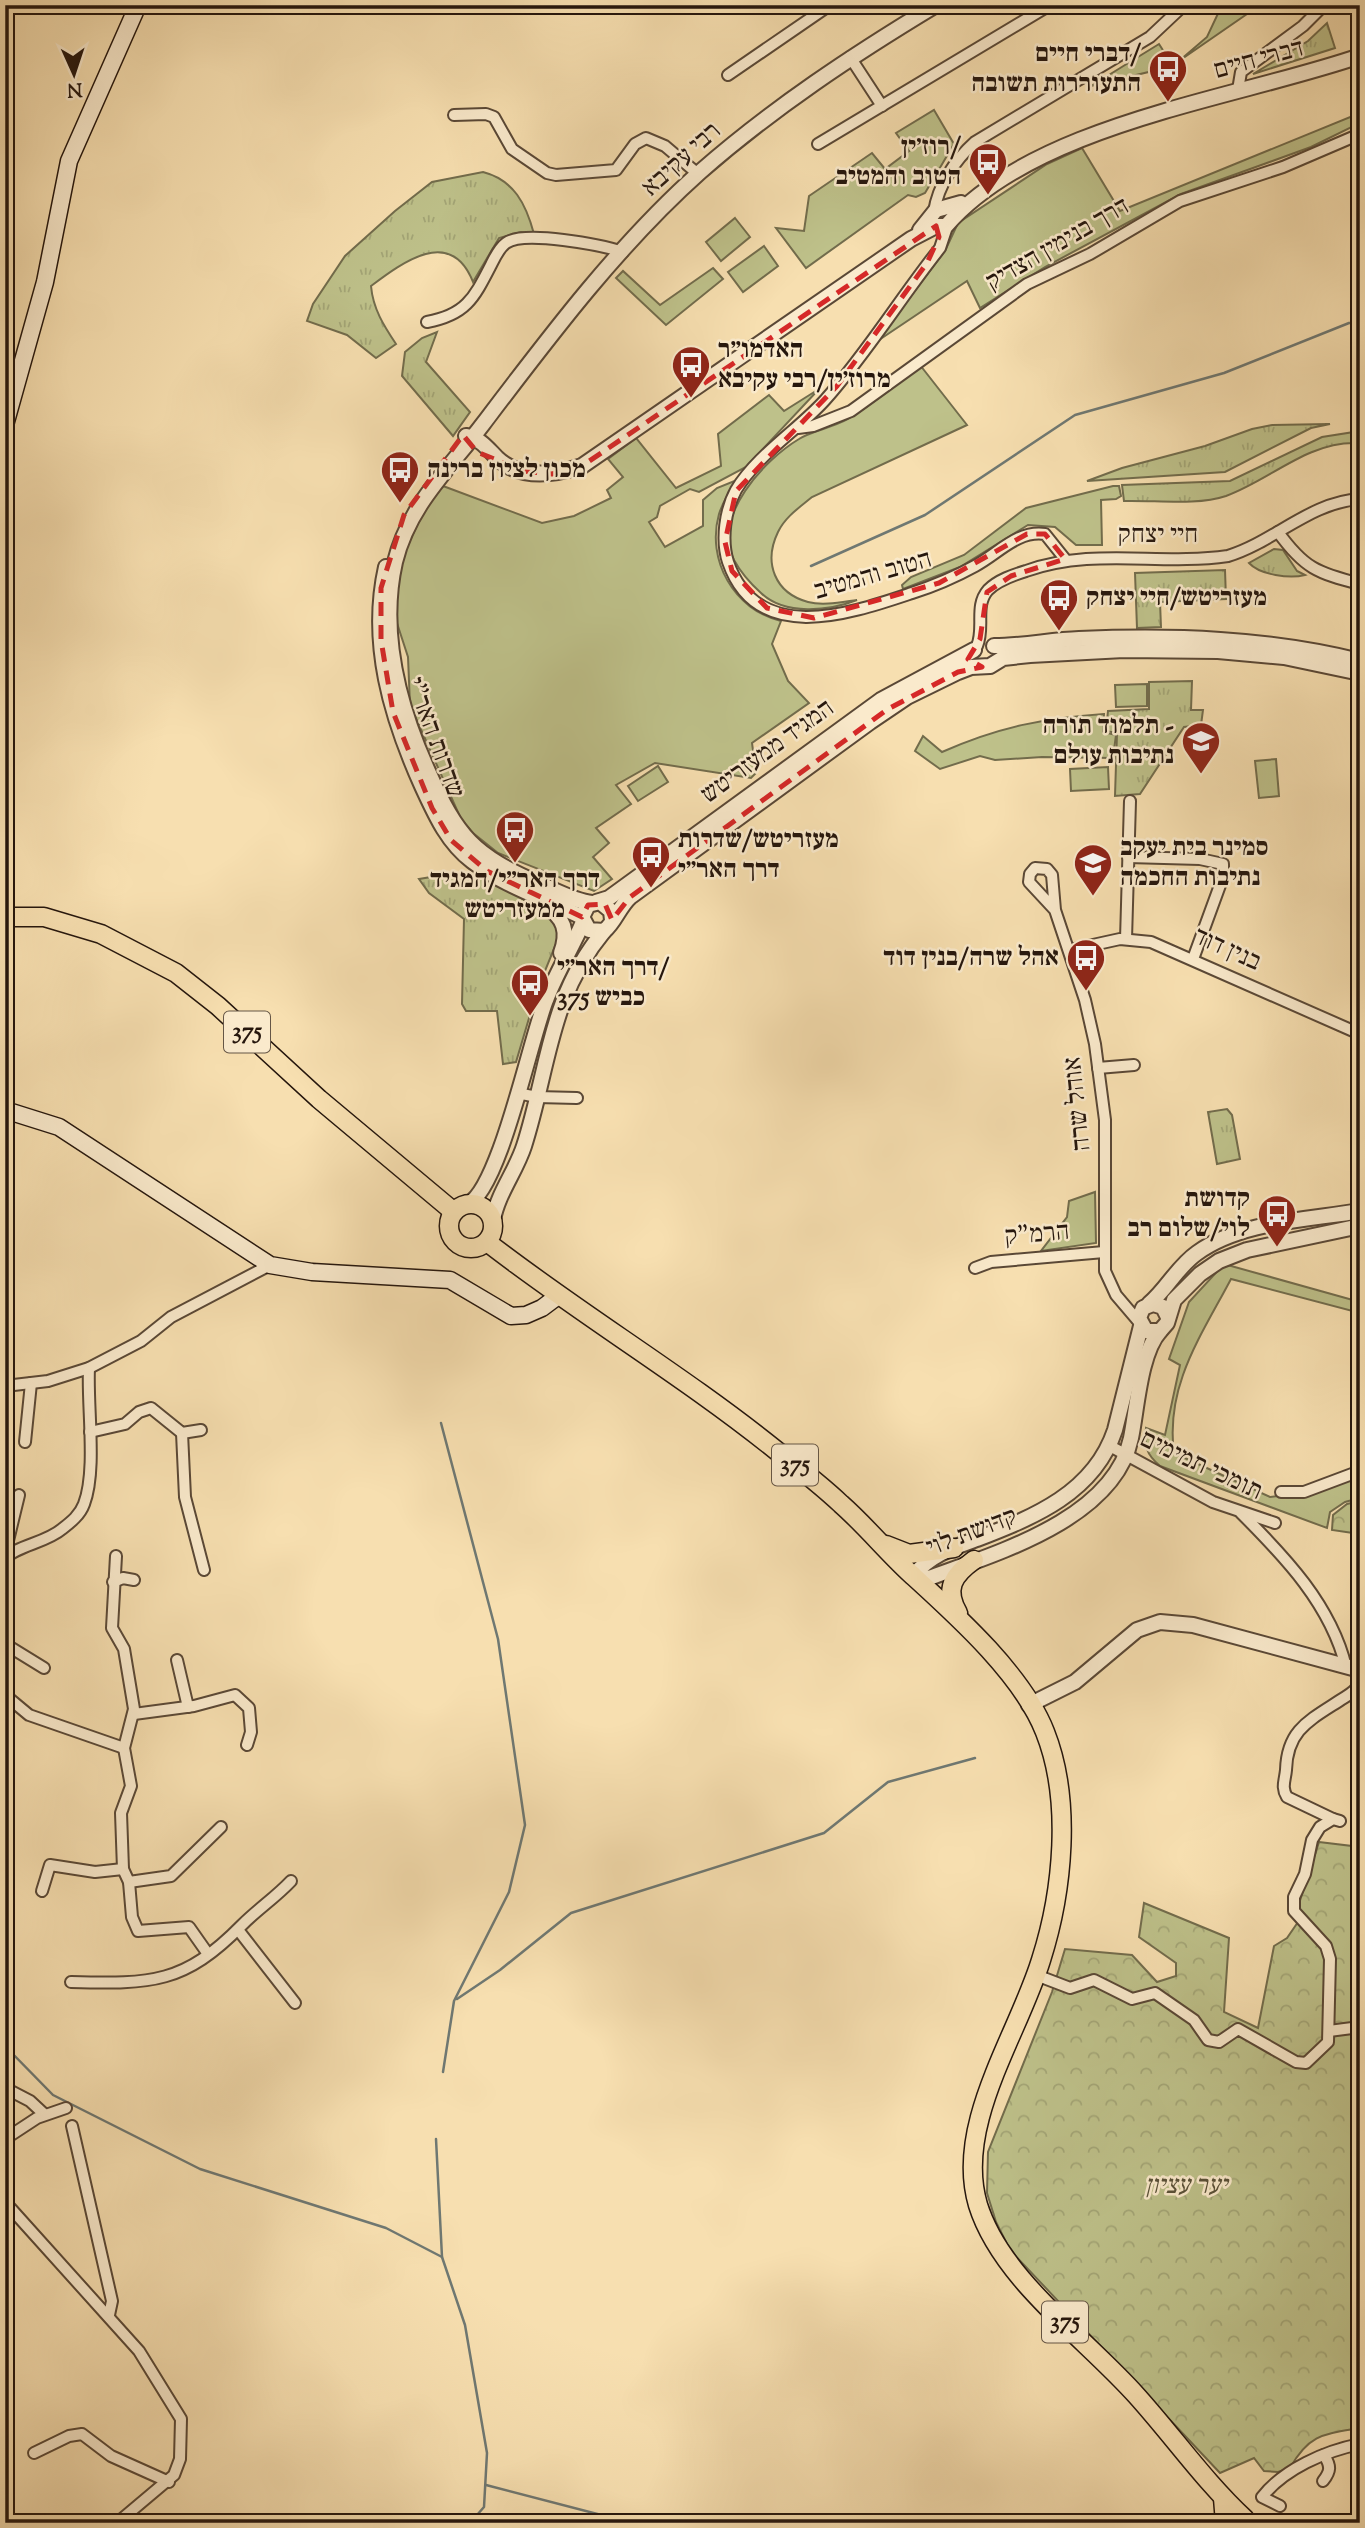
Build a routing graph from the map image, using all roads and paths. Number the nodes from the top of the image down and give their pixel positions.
1 (138, 5) edge
2 (830, 5) edge
3 (936, 5) edge
4 (1050, 5) edge
5 (1184, 5) edge
6 (1324, 5) edge
7 (1360, 56) edge
8 (850, 57) junction
9 (728, 75) dead end
10 (1238, 90) junction
11 (882, 106) junction
12 (453, 116) dead end
13 (1360, 134) edge
14 (818, 144) dead end
15 (698, 174) junction
16 (941, 218) junction
17 (623, 252) junction
18 (427, 322) dead end
19 (5, 425) edge
20 (798, 428) junction
21 (468, 439) junction
22 (1360, 499) edge
23 (1278, 532) junction
24 (1065, 559) junction
25 (1360, 584) edge
26 (984, 646) junction
27 (1360, 661) edge
28 (988, 665) junction
29 (1360, 673) edge
30 (1130, 801) dead end
31 (1128, 857) junction
32 (518, 887) junction
33 (594, 903) junction
34 (1055, 910) dead end
35 (5, 917) edge
36 (583, 919) junction
37 (608, 925) junction
38 (1125, 939) junction
39 (1070, 950) junction
40 (1193, 959) junction
41 (553, 982) junction
42 (1360, 1034) edge
43 (1134, 1065) dead end
44 (1098, 1068) junction
45 (517, 1093) junction
46 (537, 1097) junction
47 (577, 1098) dead end
48 (5, 1111) edge
49 (461, 1209) junction
50 (1360, 1211) edge
51 (492, 1220) junction
52 (1360, 1226) edge
53 (487, 1242) junction
54 (1104, 1252) junction
55 (270, 1265) junction
56 (975, 1268) dead end
57 (1116, 1295) junction
58 (558, 1296) junction
59 (1148, 1305) junction
60 (1168, 1317) junction
61 (1140, 1324) junction
62 (1160, 1331) junction
63 (89, 1368) junction
64 (31, 1383) junction
65 (5, 1386) edge
66 (201, 1430) dead end
67 (90, 1432) junction
68 (182, 1433) junction
69 (25, 1442) dead end
70 (1110, 1446) junction
71 (1125, 1457) junction
72 (1360, 1471) edge
73 (1281, 1492) dead end
74 (19, 1495) dead end
75 (1241, 1513) junction
76 (1275, 1523) dead end
77 (875, 1539) junction
78 (954, 1548) junction
79 (6, 1554) edge
80 (116, 1556) dead end
81 (974, 1560) junction
82 (204, 1570) dead end
83 (913, 1576) junction
84 (134, 1580) dead end
85 (113, 1582) junction
86 (964, 1622) junction
87 (5, 1644) edge
88 (177, 1660) dead end
89 (44, 1668) dead end
90 (1353, 1669) edge
91 (1360, 1684) edge
92 (5, 1695) edge
93 (1029, 1705) junction
94 (188, 1707) junction
95 (134, 1714) junction
96 (247, 1745) dead end
97 (124, 1748) junction
98 (221, 1826) dead end
99 (122, 1869) junction
100 (291, 1881) dead end
101 (129, 1882) junction
102 (42, 1891) dead end
103 (239, 1931) junction
104 (208, 1954) junction
105 (1036, 1975) junction
106 (71, 1982) dead end
107 (295, 2003) dead end
108 (1360, 2027) edge
109 (1329, 2031) junction
110 (5, 2088) edge
111 (66, 2108) dead end
112 (44, 2115) junction
113 (72, 2126) dead end
114 (5, 2139) edge
115 (5, 2202) edge
116 (109, 2315) junction
117 (1360, 2444) edge
118 (34, 2453) dead end
119 (1324, 2455) junction
120 (1323, 2481) dead end
121 (169, 2482) junction
122 (1223, 2498) junction
123 (1280, 2506) dead end
124 (1243, 2522) edge
125 (117, 2523) edge
126 (1225, 2523) edge

1 - 19 main road
2 - 9 street
3 - 8 street, רבי עקיבא
4 - 11 street
5 - 16 street, הטוב והמטיב
6 - 10 street
7 - 10 street, דברי חיים
8 - 11 street
8 - 15 street, רבי עקיבא
10 - 16 street, דברי חיים
11 - 14 street
12 - 15 street
13 - 20 street, דרך בנימין הצדיק
15 - 17 street, רבי עקיבא
16 - 20 street, הטוב והמטיב
16 - 21 street, דברי חיים
17 - 18 street
17 - 21 street, רבי עקיבא
20 - 24 street, הטוב והמטיב
21 - 32 street, שדרות האר"י
21 - 33 street, שדרות האר"י
22 - 23 street, חיי יצחק
23 - 24 street, חיי יצחק
23 - 25 street
24 - 26 street, חיי יצחק
26 - 27 street, המגיד ממעזריטש
26 - 28 street
26 - 28 street
26 - 33 street, המגיד ממעזריטש
28 - 29 street, המגיד ממעזריטש
28 - 37 street, המגיד ממעזריטש
30 - 31 street
31 - 38 street
31 - 40 street
32 - 36 street, שדרות האר"י
32 - 41 street
33 - 36 street
33 - 37 street
34 - 39 street, אוהל שרה
35 - 49 main road, 375
36 - 37 street
36 - 41 street
37 - 46 street, המגיד ממעזריטש
38 - 39 street, בנין דוד
38 - 40 street, בנין דוד
39 - 44 street, אוהל שרה
40 - 42 street, בנין דוד
41 - 45 street
43 - 44 street
44 - 54 street, אוהל שרה
45 - 46 street
45 - 49 street
46 - 47 street
46 - 51 street, המגיד ממעזריטש
48 - 55 main road
49 - 51 main road
49 - 53 main road
50 - 59 street
51 - 53 main road
52 - 60 street
53 - 58 main road, 375
54 - 56 street, הרמ"ק
54 - 57 street, אוהל שרה
55 - 58 main road
55 - 63 street
57 - 59 street
57 - 61 street, אוהל שרה
58 - 77 main road, 375
59 - 60 street
59 - 61 street
60 - 62 street
61 - 62 street
61 - 70 street, קדושת לוי
62 - 71 street, קדושת לוי
63 - 64 street
63 - 67 street
64 - 65 street
64 - 69 street
66 - 68 street
67 - 68 street
67 - 79 street
68 - 82 street
70 - 71 street, תומכי תמימים
70 - 78 street, קדושת לוי
71 - 75 street, תומכי תמימים
71 - 81 street, קדושת לוי
72 - 73 street
74 - 79 street
75 - 76 street, תומכי תמימים
75 - 90 street
77 - 78 main road
77 - 83 main road, 375
78 - 83 street, קדושת לוי
80 - 85 street
81 - 83 street, קדושת לוי
81 - 86 main road
83 - 86 main road, 375
84 - 85 street
85 - 95 street
86 - 93 main road, 375
87 - 89 street
88 - 94 street
90 - 93 street
91 - 109 street
92 - 97 street
93 - 105 main road, 375
94 - 95 street
94 - 96 street
95 - 97 street
97 - 99 street
98 - 101 street
99 - 101 street
99 - 102 street
100 - 103 street
101 - 104 street
103 - 104 street
103 - 107 street
104 - 106 street
105 - 109 street
105 - 122 main road, 375
108 - 109 street
110 - 112 street
111 - 112 street
112 - 114 street
113 - 116 street
115 - 116 street
116 - 121 street
117 - 119 street
118 - 121 street
119 - 120 street
119 - 123 street
121 - 125 street
122 - 124 main road, 375
122 - 126 main road

